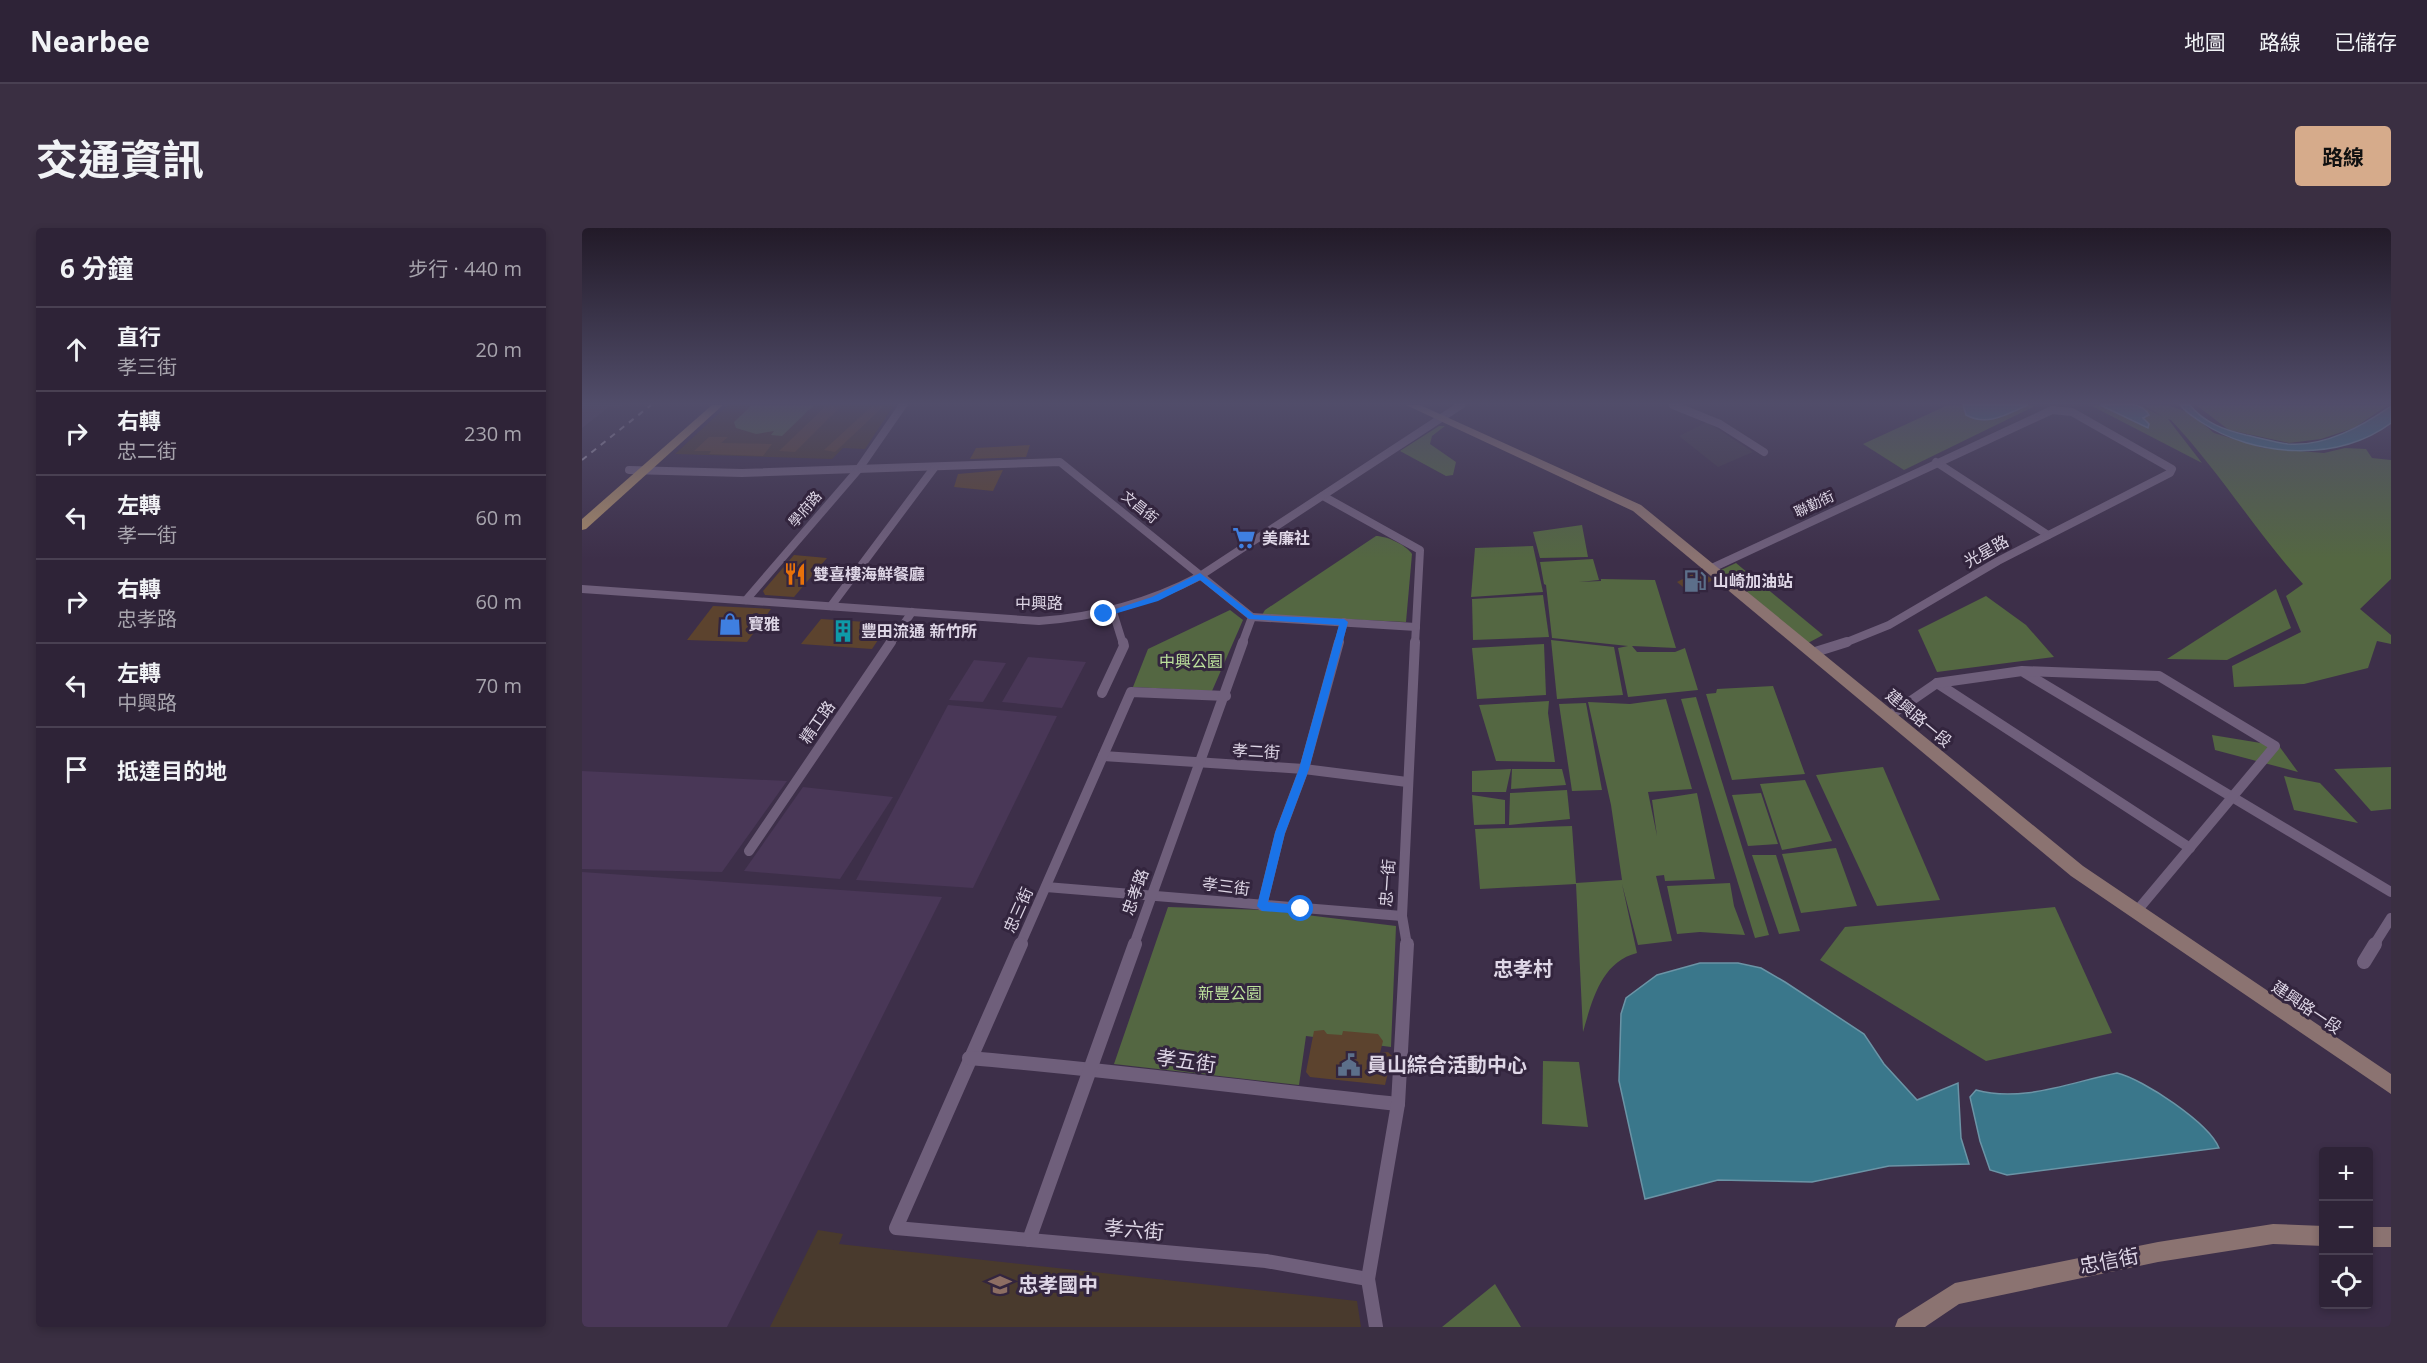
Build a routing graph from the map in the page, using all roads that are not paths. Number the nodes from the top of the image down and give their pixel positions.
1 (650, 456) edge
2 (653, 456) edge
3 (867, 456) edge
4 (1383, 456) edge
5 (1524, 456) edge
6 (1949, 456) edge
7 (2150, 456) edge
8 (1936, 462) junction
9 (934, 468) junction
10 (2172, 469) joint
11 (858, 470) junction
12 (634, 471) junction
13 (1323, 496) junction
14 (582, 514) edge
15 (582, 526) edge
16 (2048, 535) junction
17 (1712, 568) junction
18 (1200, 576) junction
19 (582, 589) edge
20 (746, 600) junction
21 (831, 606) junction
22 (912, 612) junction
23 (1113, 612) junction
24 (1252, 617) junction
25 (1344, 622) junction
26 (1416, 627) junction
27 (1812, 652) junction
28 (2022, 671) junction
29 (1937, 683) junction
30 (1102, 693) dead end
31 (1226, 696) junction
32 (1889, 716) junction
33 (1103, 756) junction
34 (1201, 763) junction
35 (1304, 769) junction
36 (1407, 782) junction
37 (2232, 797) junction
38 (2190, 848) junction
39 (749, 851) dead end
40 (1046, 886) junction
41 (2391, 892) edge
42 (1152, 894) junction
43 (1262, 906) junction
44 (2136, 912) junction
45 (1402, 916) junction
46 (2391, 918) edge
47 (2364, 962) dead end
48 (969, 1058) junction
49 (1091, 1068) junction
50 (2391, 1085) edge
51 (1398, 1104) junction
52 (896, 1228) joint
53 (2319, 1236) edge
54 (2373, 1237) edge
55 (2391, 1237) edge
56 (1029, 1240) junction
57 (1368, 1279) junction
58 (1376, 1327) edge
59 (1906, 1327) edge

1 - 12 main road
2 - 12 main road
3 - 11 street, 學府路
4 - 13 street, 中興路
5 - 17 street, 建興路一段
6 - 8 street, 聯勤街
7 - 10 street, 聯勤街
8 - 16 street
8 - 17 street, 聯勤街
9 - 11 street, 文昌街
9 - 18 street, 文昌街
9 - 21 street
10 - 16 street, 光星路
11 - 12 street, 文昌街
11 - 20 street, 學府路
12 - 14 main road
12 - 15 main road
13 - 18 street, 中興路
13 - 26 street, 忠一街
16 - 27 street, 光星路
17 - 27 street, 建興路一段
18 - 23 street, 中興路
18 - 24 street
19 - 20 street, 中興路
20 - 21 street, 中興路
21 - 22 street, 中興路
22 - 23 street, 中興路
22 - 39 street, 精工路
23 - 30 street
24 - 25 street
24 - 31 street, 忠孝路
25 - 26 street
25 - 35 street
26 - 36 street, 忠一街
27 - 32 street, 建興路一段
28 - 29 street
28 - 37 street
28 - 37 street
29 - 32 street
29 - 38 street
31 - 33 street, 忠三街
31 - 34 street, 忠孝路
32 - 44 street, 建興路一段
33 - 34 street, 孝二街
33 - 40 street, 忠三街
34 - 35 street, 孝二街
34 - 42 street, 忠孝路
35 - 36 street, 孝二街
35 - 43 street
36 - 45 street, 忠一街
37 - 38 street
37 - 41 street
38 - 44 street
40 - 42 street, 孝三街
40 - 48 street, 忠三街
42 - 43 street, 孝三街
42 - 49 street, 忠孝路
43 - 45 street, 孝三街
44 - 50 street, 建興路一段
45 - 51 street, 忠一街
46 - 47 street
48 - 49 street, 孝五街
48 - 52 street, 忠三街
49 - 51 street, 孝五街
49 - 56 street, 忠孝路
51 - 57 street, 忠一街
52 - 56 street, 孝六街
53 - 59 street, 忠信街
54 - 55 street
56 - 57 street, 孝六街
57 - 58 street, 忠一街

